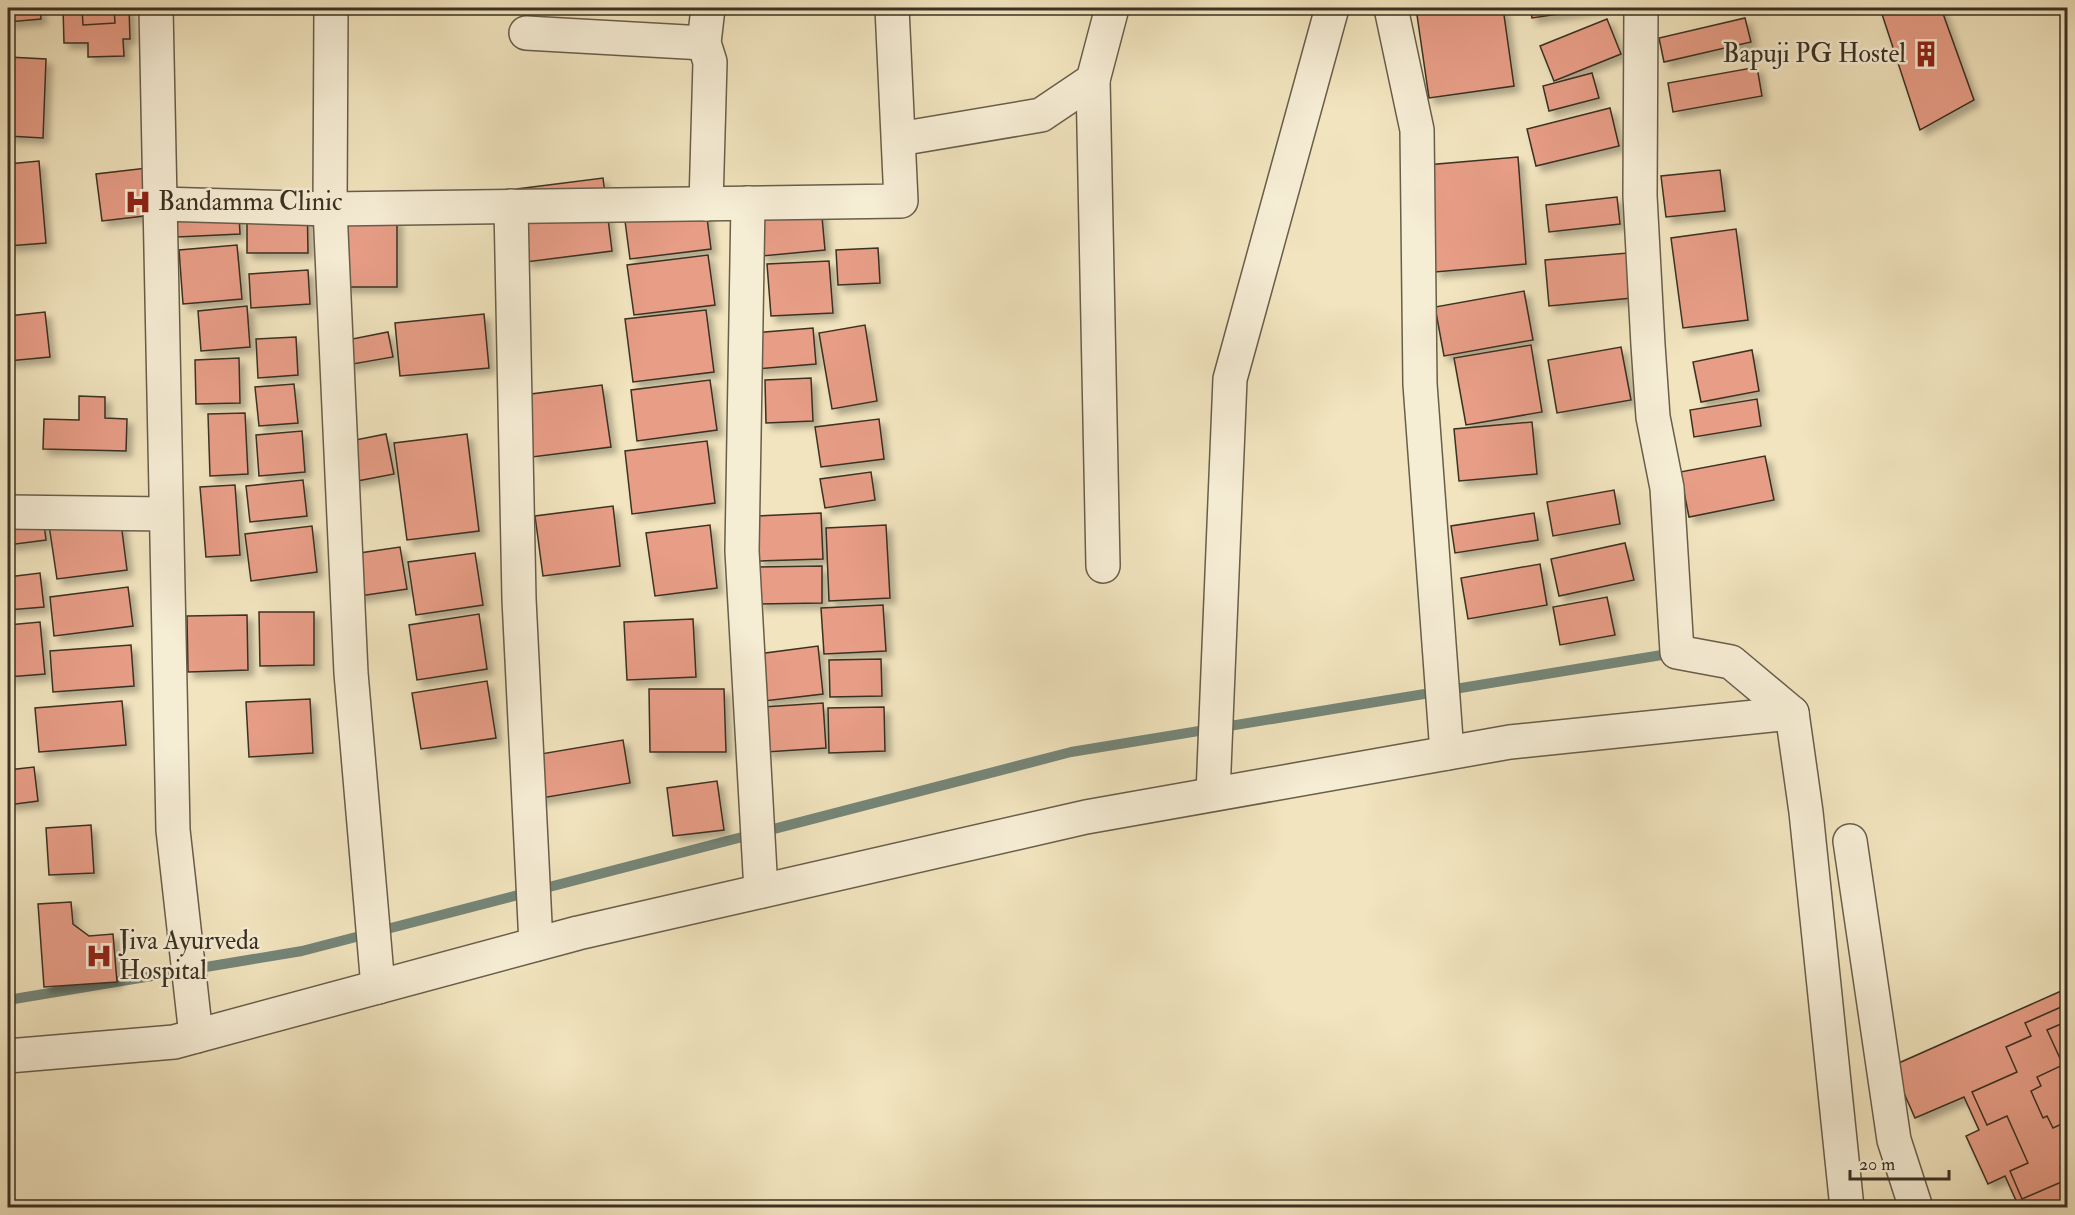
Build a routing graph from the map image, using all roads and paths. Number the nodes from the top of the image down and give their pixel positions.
1 (156, 8) edge
2 (332, 8) edge
3 (708, 8) edge
4 (892, 8) edge
5 (1112, 8) edge
6 (1332, 8) edge
7 (1391, 8) edge
8 (1641, 8) edge
9 (526, 33) dead end
10 (704, 43) junction
11 (1093, 80) junction
12 (899, 139) junction
13 (748, 203) junction
14 (160, 204) junction
15 (706, 204) junction
16 (511, 206) junction
17 (330, 209) junction
18 (8, 512) edge
19 (166, 514) junction
20 (1103, 566) dead end
21 (1792, 713) junction
22 (1447, 753) junction
23 (1213, 794) junction
24 (1850, 841) dead end
25 (761, 891) junction
26 (536, 944) junction
27 (378, 987) junction
28 (196, 1036) junction
29 (8, 1056) edge
30 (1847, 1208) edge
31 (1916, 1208) edge

1 - 14 street
2 - 17 street
3 - 10 street
4 - 12 street
5 - 11 street
6 - 23 street
7 - 22 street
8 - 21 street
9 - 10 street
10 - 15 street
11 - 12 street
11 - 20 street
12 - 13 street
13 - 15 street
13 - 25 street
14 - 17 street
14 - 19 street
15 - 16 street
16 - 17 street
16 - 26 street
17 - 27 street
18 - 19 street
19 - 28 street
21 - 22 street
21 - 30 street
22 - 23 street
23 - 25 street
24 - 31 street
25 - 26 street
26 - 27 street
27 - 28 street
28 - 29 street

